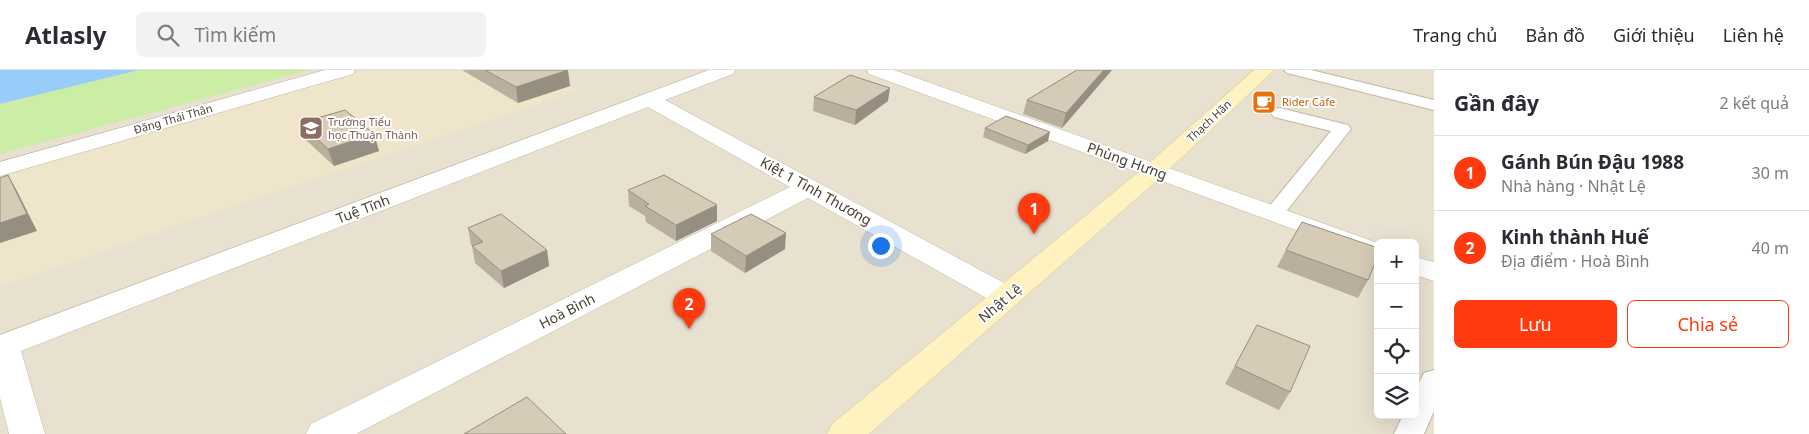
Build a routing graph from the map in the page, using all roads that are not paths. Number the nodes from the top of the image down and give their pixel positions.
1 (346, 70) edge
2 (669, 70) edge
3 (726, 70) edge
4 (876, 70) edge
5 (1265, 70) edge
6 (1292, 70) edge
7 (697, 82) junction
8 (650, 100) junction
9 (1434, 106) edge
10 (1280, 113) dead end
11 (0, 169) edge
12 (1154, 171) junction
13 (810, 187) junction
14 (1274, 214) junction
15 (1374, 251) edge
16 (1419, 266) edge
17 (1434, 272) edge
18 (1007, 297) junction
19 (1, 347) edge
20 (1434, 380) edge
21 (26, 434) edge
22 (324, 434) edge
23 (845, 434) edge
24 (1409, 434) edge

1 - 11 street, Đặng Thái Thân
2 - 7 street
3 - 7 street, Tuệ Tĩnh
4 - 12 street, Phùng Hưng
5 - 12 street, Thạch Hãn
6 - 9 lane
7 - 8 street, Tuệ Tĩnh
8 - 13 street, Kiệt 1 Tình Thương
8 - 19 street, Tuệ Tĩnh
10 - 14 lane
12 - 14 street, Phùng Hưng
12 - 18 street, Nhật Lệ
13 - 18 street, Kiệt 1 Tình Thương
13 - 22 street, Hoà Bình
14 - 15 street, Phùng Hưng
16 - 17 street
18 - 23 street, Nhật Lệ
19 - 21 street
20 - 24 lane

